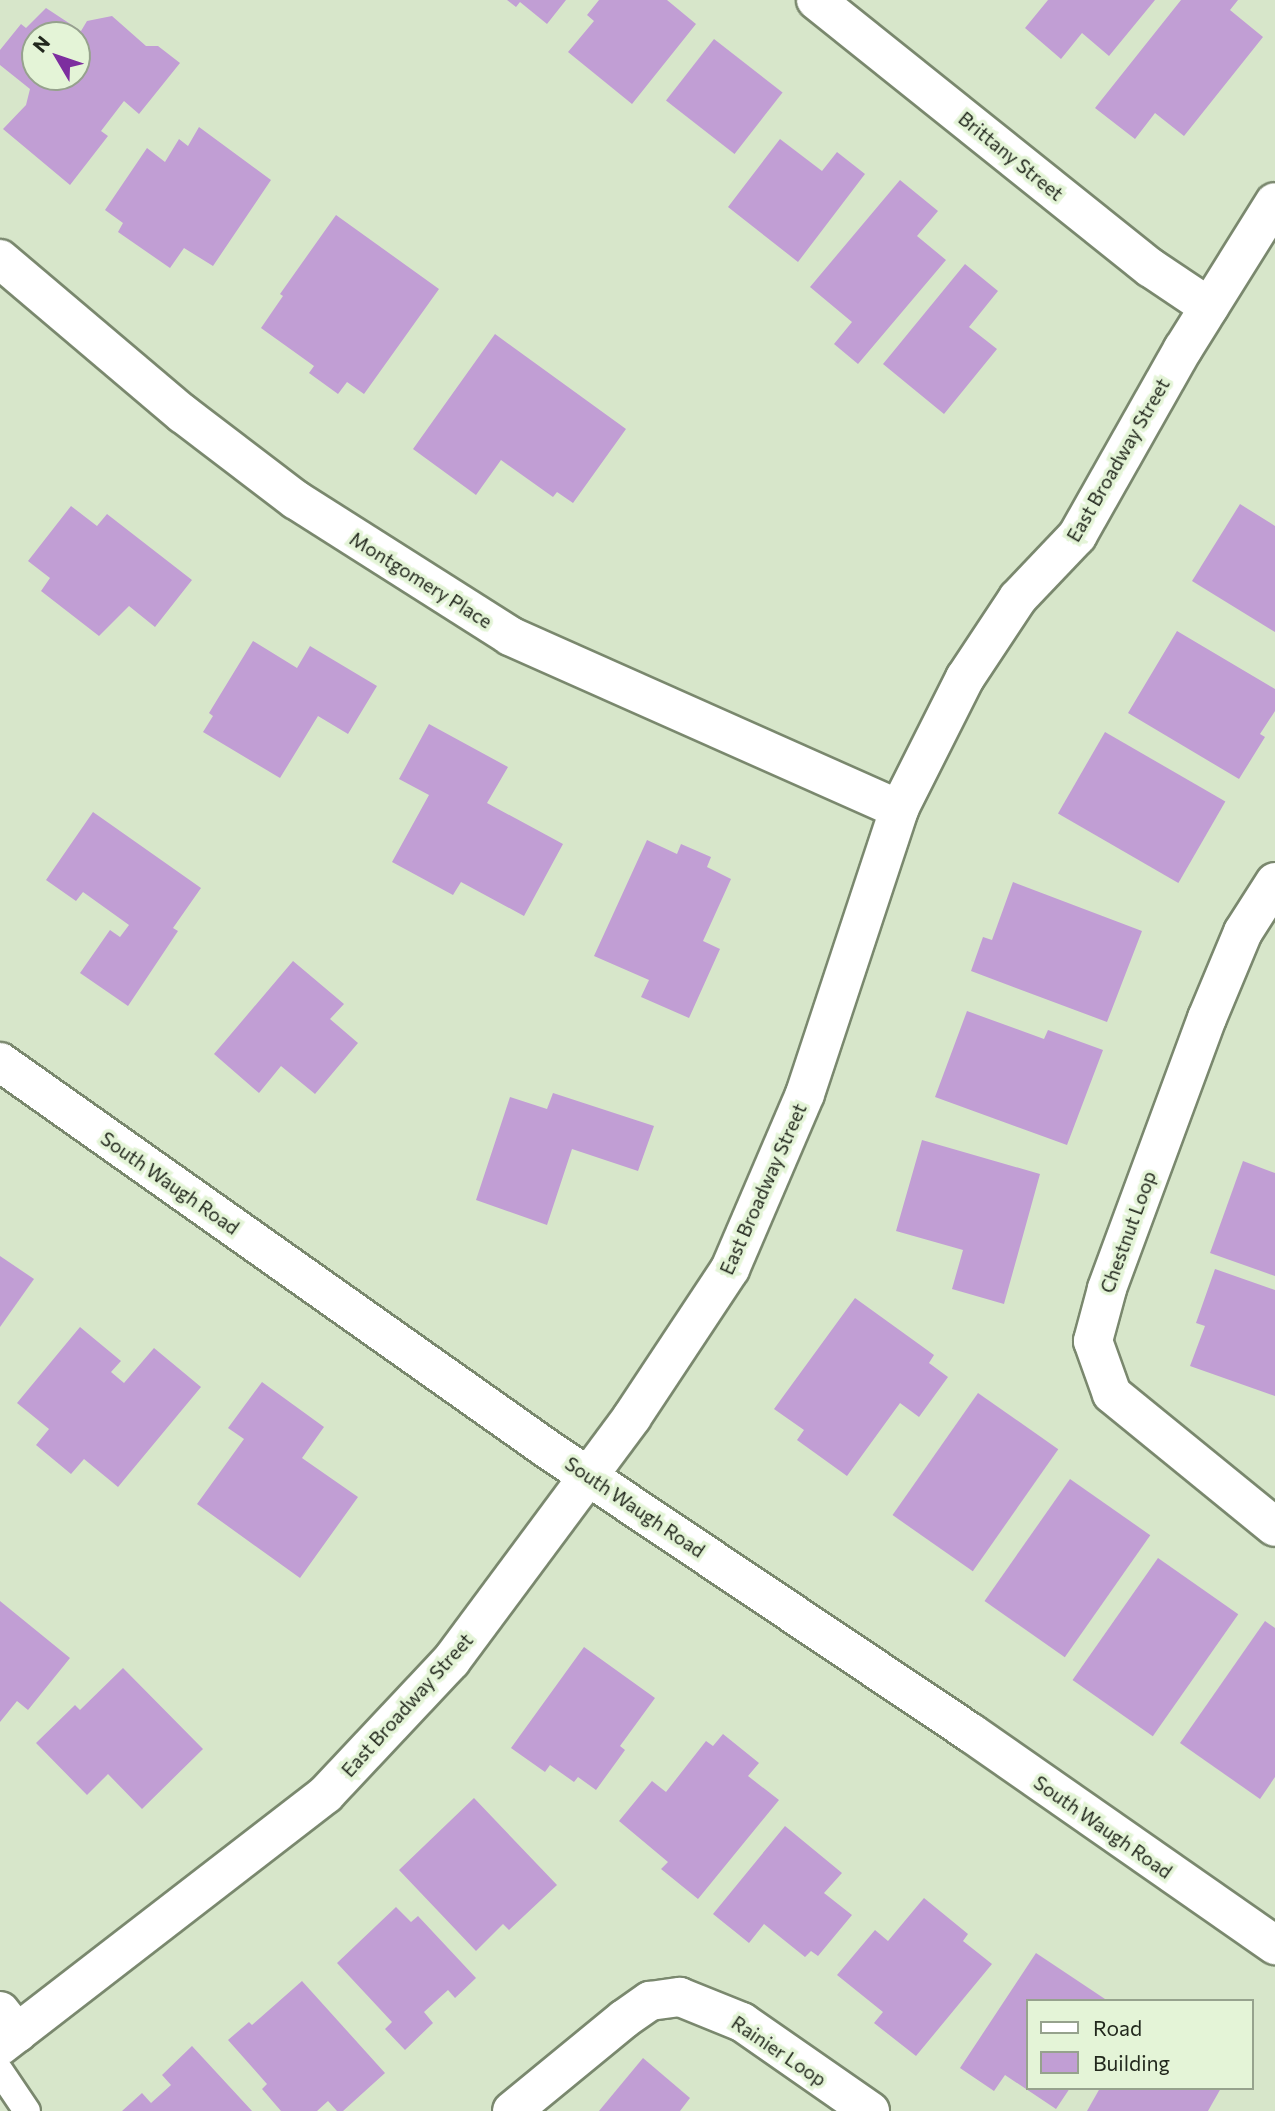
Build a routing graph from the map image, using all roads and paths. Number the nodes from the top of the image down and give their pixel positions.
1 (816, 0) edge
2 (1275, 202) edge
3 (0, 259) edge
4 (1209, 307) junction
5 (899, 809) junction
6 (1275, 882) edge
7 (0, 1062) edge
8 (588, 1476) junction
9 (1275, 1527) edge
10 (1275, 1945) edge
11 (6, 2030) edge
12 (0, 2071) edge
13 (27, 2111) edge
14 (512, 2111) edge
15 (870, 2111) edge

1 - 4 street, Brittany Street
2 - 4 street, East Broadway Street
3 - 5 street, Montgomery Place
4 - 5 street, East Broadway Street
5 - 8 street, East Broadway Street
6 - 9 street, Chestnut Loop
7 - 8 street, South Waugh Road
8 - 10 street, South Waugh Road
8 - 11 street, East Broadway Street
12 - 13 lane
14 - 15 street, Rainier Loop

